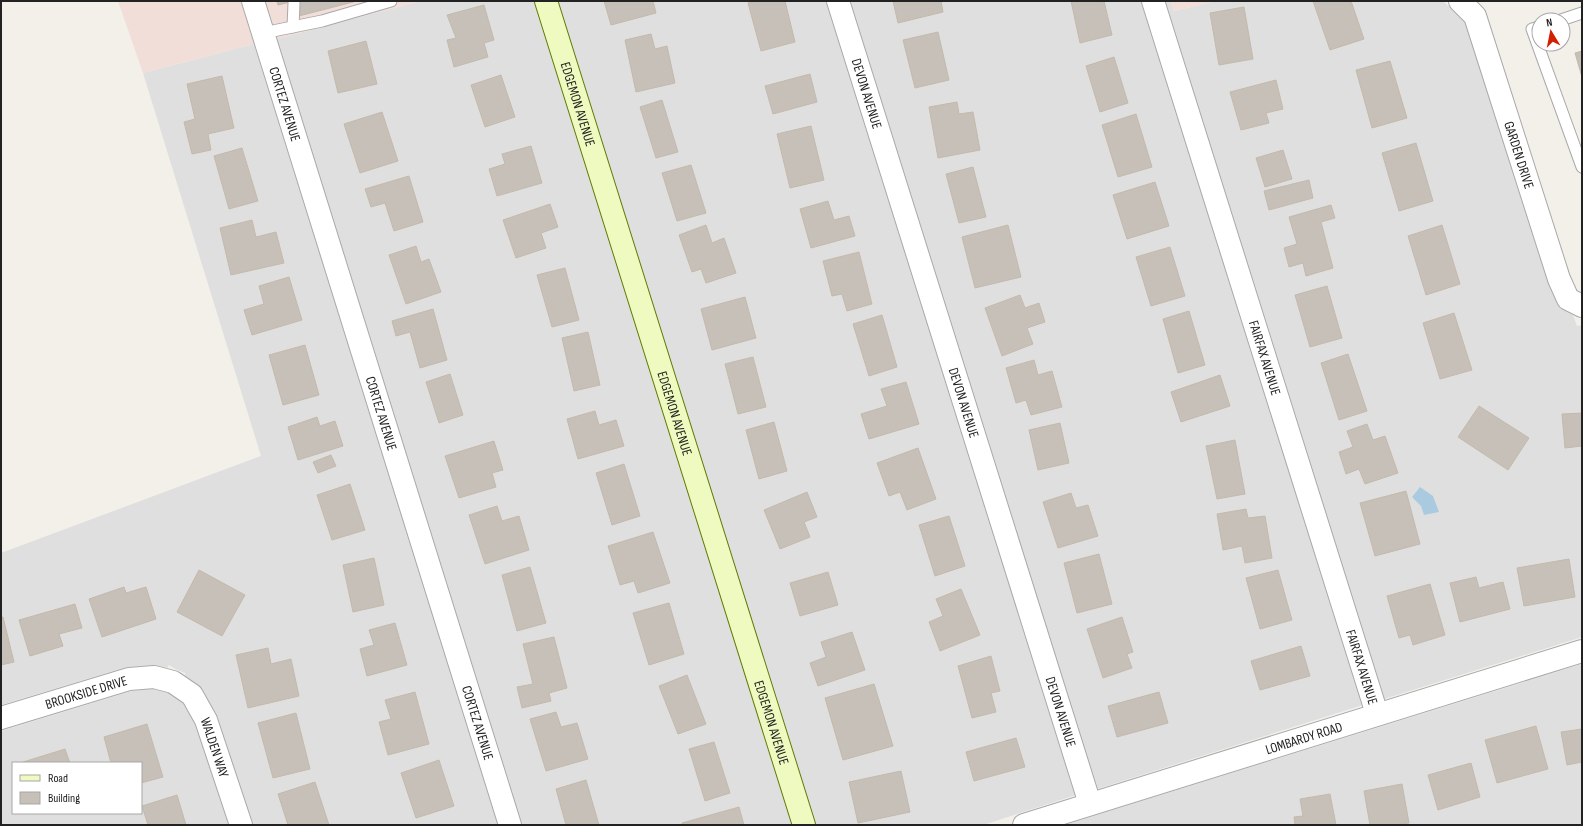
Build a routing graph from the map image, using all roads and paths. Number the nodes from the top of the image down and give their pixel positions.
1 (253, 1) edge
2 (391, 1) edge
3 (546, 1) edge
4 (838, 1) edge
5 (1153, 1) edge
6 (1460, 1) edge
7 (294, 3) dead end
8 (1582, 13) edge
9 (1571, 17) edge
10 (293, 27) junction
11 (262, 33) junction
12 (1540, 52) edge
13 (1582, 167) edge
14 (1582, 306) edge
15 (1582, 651) edge
16 (173, 682) joint
17 (1377, 714) junction
18 (1, 718) edge
19 (1090, 804) junction
20 (241, 825) edge
21 (510, 825) edge
22 (804, 825) edge
23 (1024, 825) edge

1 - 11 street, CORTEZ AVENUE
2 - 10 lane
3 - 22 street, EDGEMON AVENUE
4 - 19 street, DEVON AVENUE
5 - 17 street, FAIRFAX AVENUE
6 - 14 street, GARDEN DRIVE
7 - 10 lane
8 - 9 lane
10 - 11 lane
11 - 21 street, CORTEZ AVENUE
12 - 13 lane
15 - 17 street, LOMBARDY ROAD
16 - 18 street, BROOKSIDE DRIVE
16 - 20 street, WALDEN WAY
17 - 19 street, LOMBARDY ROAD
19 - 23 street, LOMBARDY ROAD

